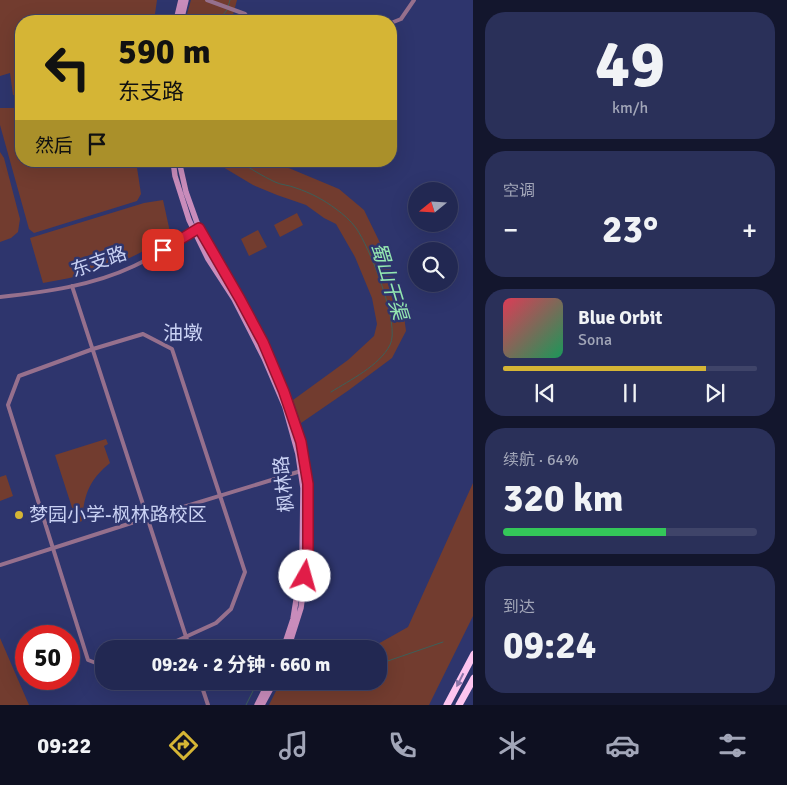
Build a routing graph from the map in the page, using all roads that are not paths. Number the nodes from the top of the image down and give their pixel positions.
1 (181, 0) edge
2 (186, 0) edge
3 (207, 0) edge
4 (414, 0) edge
5 (177, 15) edge
6 (182, 15) edge
7 (245, 15) edge
8 (397, 21) edge
9 (174, 167) edge
10 (180, 167) edge
11 (197, 230) junction
12 (72, 286) junction
13 (0, 297) edge
14 (93, 349) junction
15 (303, 471) junction
16 (221, 496) junction
17 (147, 518) junction
18 (53, 548) junction
19 (0, 565) edge
20 (186, 637) junction
21 (179, 640) edge
22 (187, 640) edge
23 (286, 640) edge
24 (291, 640) edge
25 (473, 654) edge
26 (95, 663) edge
27 (473, 678) edge
28 (203, 690) edge
29 (264, 690) edge
30 (270, 690) edge
31 (208, 705) edge
32 (257, 705) edge
33 (262, 705) edge
34 (447, 705) edge
35 (459, 705) edge

1 - 5 main road
2 - 6 main road
3 - 7 street
4 - 8 street
9 - 11 main road, 枫林路
10 - 11 main road, 枫林路
11 - 12 street, 东支路
11 - 15 main road, 枫林路
12 - 13 street, 东支路
12 - 14 street
14 - 16 street
14 - 17 street
14 - 18 street
15 - 16 street
15 - 23 main road, 枫林路
15 - 24 main road, 枫林路
16 - 17 street
16 - 20 street
17 - 18 street
17 - 20 street
18 - 19 street
18 - 26 street
20 - 21 street
20 - 22 street
25 -> 34 highway
27 - 35 highway
28 - 31 street
29 - 32 main road
30 - 33 main road

